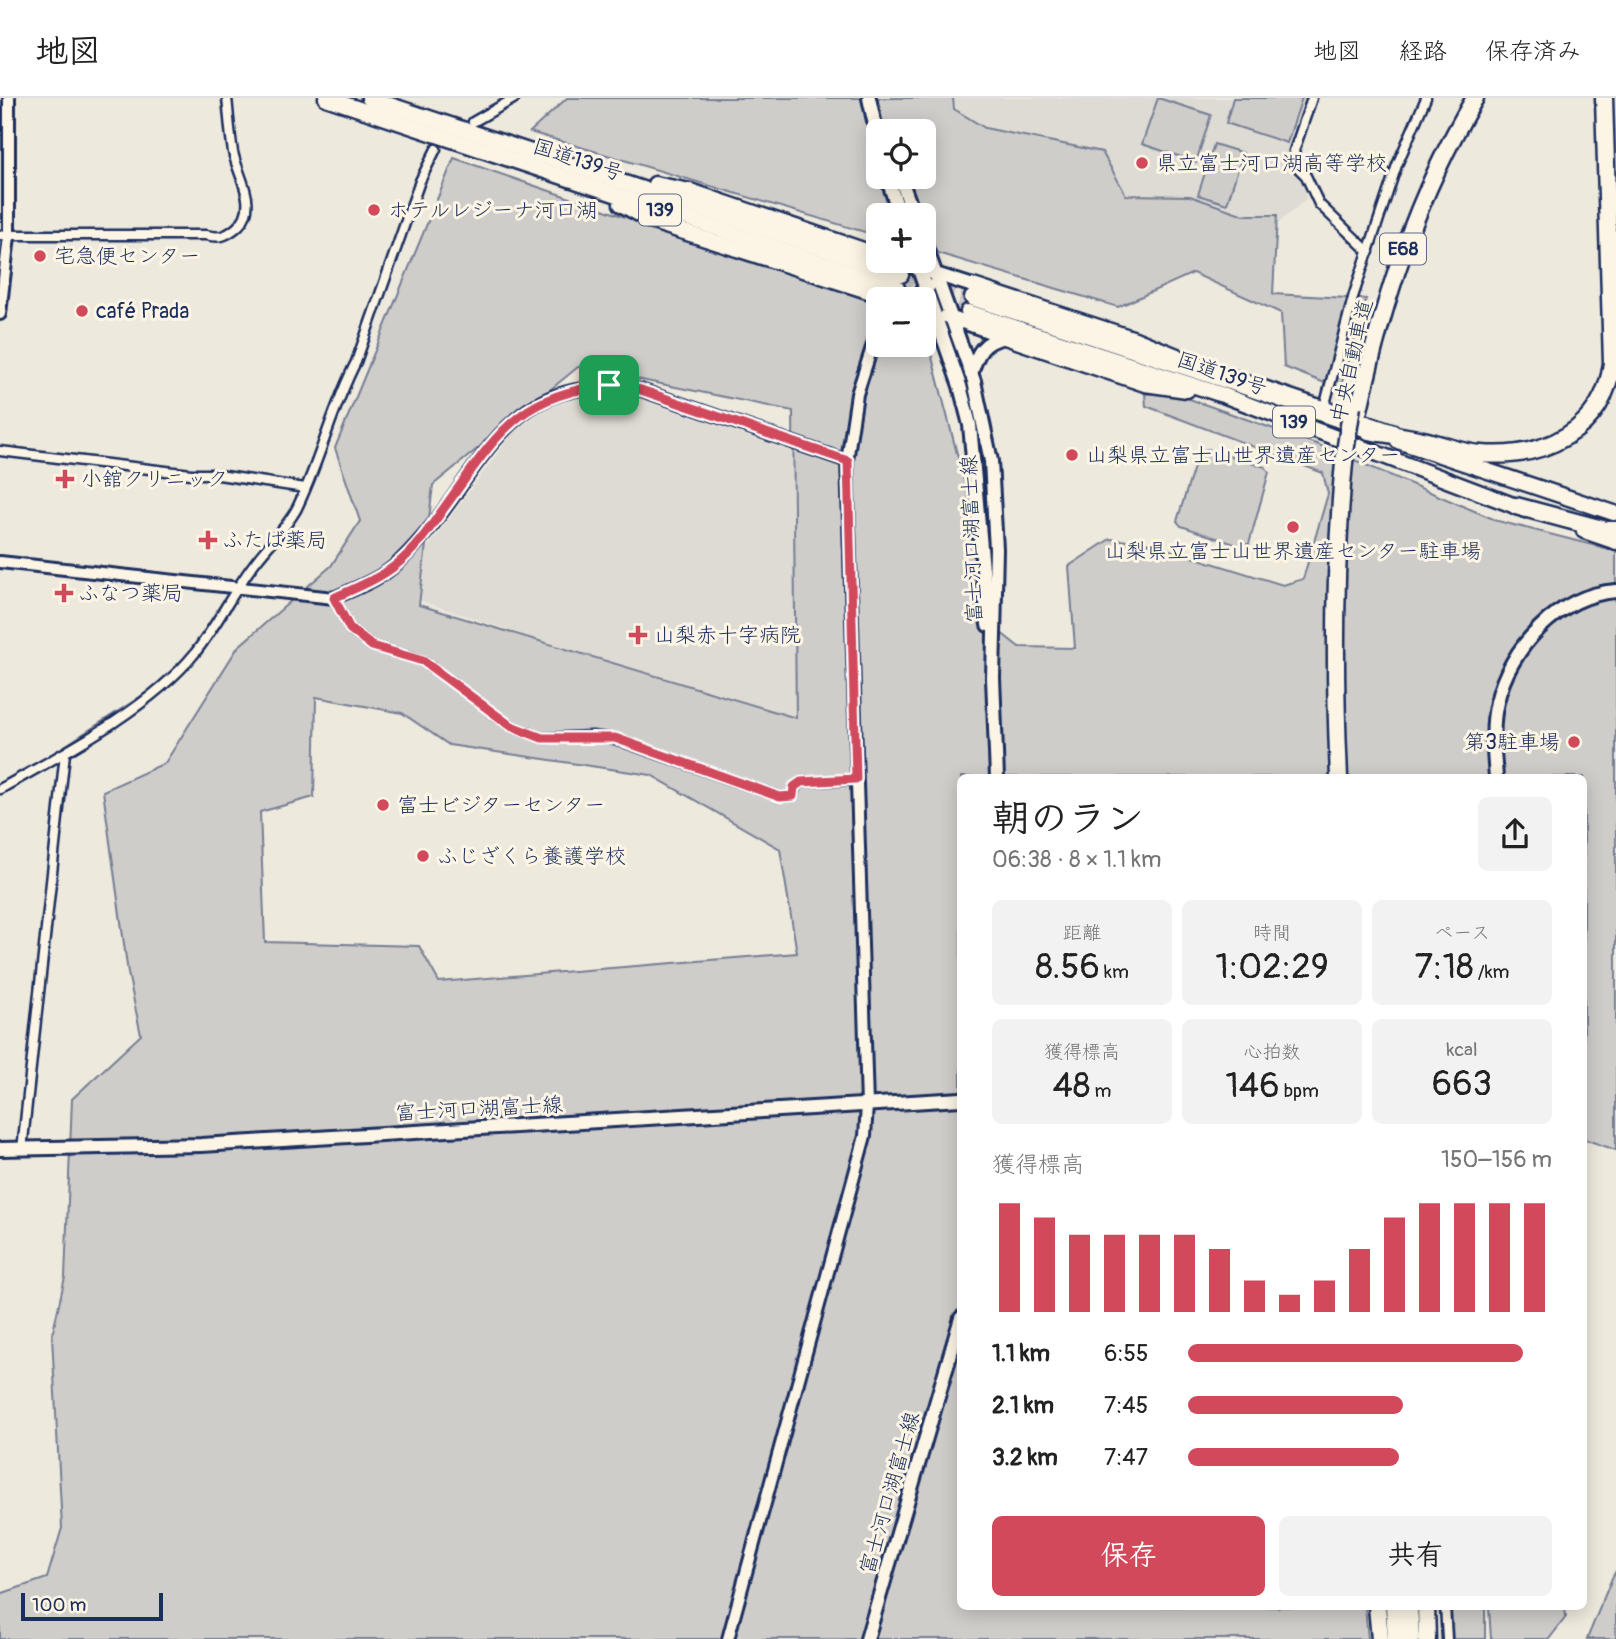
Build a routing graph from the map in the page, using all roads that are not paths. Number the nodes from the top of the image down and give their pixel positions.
1 (9, 98) edge
2 (227, 98) edge
3 (326, 98) edge
4 (369, 98) edge
5 (514, 98) edge
6 (870, 98) edge
7 (1312, 98) edge
8 (1426, 98) edge
9 (1464, 98) edge
10 (1475, 98) edge
11 (1604, 98) edge
12 (874, 119) edge
13 (879, 119) edge
14 (473, 122) dead end
15 (4, 127) edge
16 (436, 149) dead end
17 (596, 172) junction
18 (4, 235) edge
19 (866, 249) edge
20 (1369, 252) junction
21 (936, 274) junction
22 (877, 287) edge
23 (882, 287) tunnel mouth
24 (928, 287) edge
25 (971, 298) junction
26 (945, 300) junction
27 (936, 306) edge
28 (936, 313) edge
29 (0, 314) edge
30 (951, 318) junction
31 (936, 328) edge
32 (1005, 337) junction
33 (1612, 337) junction
34 (1175, 355) junction
35 (1616, 355) edge
36 (869, 357) edge
37 (971, 374) junction
38 (1227, 389) junction
39 (1325, 404) junction
40 (1356, 408) junction
41 (1369, 431) junction
42 (1424, 440) junction
43 (0, 451) edge
44 (1350, 454) junction
45 (848, 461) junction
46 (305, 488) junction
47 (1516, 506) junction
48 (1614, 513) edge
49 (1616, 530) edge
50 (1616, 542) edge
51 (0, 562) edge
52 (239, 589) junction
53 (1616, 591) edge
54 (334, 598) junction
55 (993, 678) junction
56 (65, 753) junction
57 (997, 774) edge
58 (1339, 774) edge
59 (1345, 774) edge
60 (1496, 774) edge
61 (856, 779) junction
62 (0, 789) edge
63 (957, 1100) edge
64 (867, 1105) junction
65 (0, 1149) edge
66 (22, 1150) junction
67 (957, 1332) edge
68 (1377, 1610) edge
69 (1394, 1610) edge
70 (1409, 1610) edge
71 (1426, 1610) edge
72 (1445, 1610) edge
73 (728, 1639) edge
74 (867, 1639) edge
75 (1380, 1639) edge
76 (1396, 1639) edge
77 (1411, 1639) edge
78 (1427, 1639) edge
79 (1447, 1639) edge

1 - 15 street
2 - 18 street
3 - 22 highway, 国道139号
4 - 17 highway, 国道139号 / 139
5 - 14 street
6 - 12 main road
6 - 13 main road
7 - 20 street
8 - 20 street
9 - 40 highway, 中央自動車道 / E68
10 - 40 highway, 中央自動車道 / E68
11 - 33 highway
15 - 18 street
16 - 46 street
17 - 19 highway
17 - 23 highway, 国道139号 / 139
18 - 29 street
20 - 39 street
21 - 24 main road
21 - 25 main road
21 - 26 main road, 富士河口湖富士線
25 - 26 main road
25 - 34 highway
25 - 38 highway, 国道139号 / 139
26 - 27 main road
26 - 30 main road, 富士河口湖富士線
28 - 30 main road
30 - 32 main road
30 - 37 main road, 富士河口湖富士線
31 - 55 main road, 富士河口湖富士線
32 - 37 main road
32 - 38 highway
33 - 35 highway
33 - 42 highway
34 - 38 highway
34 - 39 street
36 - 45 street
37 - 55 main road, 富士河口湖富士線
38 - 41 highway, 国道139号 / 139
38 - 47 highway, 国道139号 / 139
39 - 42 street
40 - 44 highway, 中央自動車道 / E68, bridge
41 - 42 highway
41 - 48 highway, 国道139号 / 139
43 - 46 street
44 - 58 highway, 中央自動車道 / E68
44 - 59 highway, 中央自動車道 / E68
45 - 54 street
45 - 61 street
46 - 52 street
47 - 49 highway
47 - 50 highway, 国道139号 / 139
51 - 52 street
52 - 54 street
52 - 56 street
53 - 60 main road
54 - 61 street
55 - 57 main road, 富士河口湖富士線
56 - 62 street
56 - 66 street
61 - 64 street
63 - 64 main road, 富士河口湖富士線
64 - 66 main road, 富士河口湖富士線
64 - 73 street
65 - 66 main road, 富士河口湖富士線
67 - 74 main road, 富士河口湖富士線
68 - 75 highway
69 - 76 highway
70 - 77 highway
71 - 78 highway
72 - 79 street

